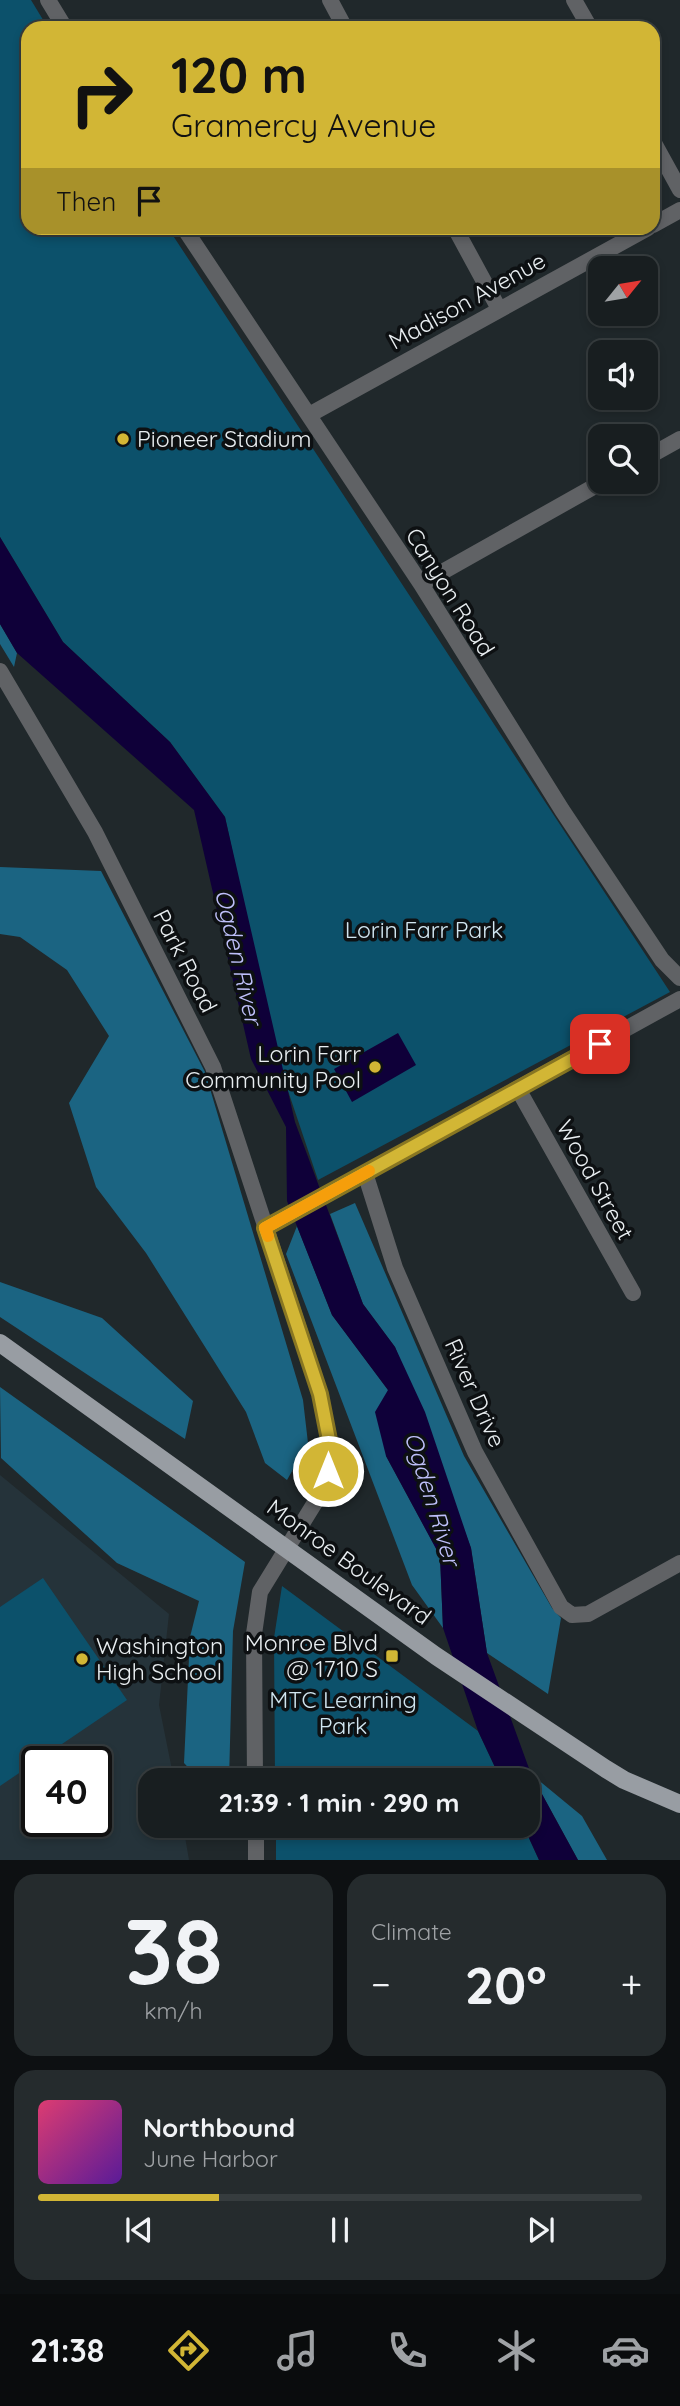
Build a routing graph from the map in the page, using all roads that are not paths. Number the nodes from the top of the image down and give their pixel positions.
1 (48, 0) edge
2 (330, 0) edge
3 (575, 0) edge
4 (61, 21) edge
5 (341, 21) edge
6 (586, 21) edge
7 (660, 154) edge
8 (680, 190) edge
9 (680, 210) edge
10 (660, 221) edge
11 (189, 235) edge
12 (459, 235) edge
13 (635, 235) edge
14 (499, 309) junction
15 (309, 415) junction
16 (680, 439) edge
17 (658, 451) edge
18 (588, 490) edge
19 (421, 584) junction
20 (0, 671) edge
21 (680, 978) edge
22 (680, 999) edge
23 (518, 1089) junction
24 (365, 1172) junction
25 (265, 1228) junction
26 (633, 1293) dead end
27 (0, 1343) edge
28 (286, 1548) junction
29 (680, 1563) edge
30 (255, 1768) edge
31 (680, 1804) edge
32 (256, 1838) edge
33 (256, 1860) edge

1 - 4 street
2 - 5 street
3 - 6 street
7 - 8 street
9 - 10 street, Madison Avenue
11 - 15 street, Canyon Road
12 - 14 street
13 - 14 street, Madison Avenue
14 - 15 street, Madison Avenue
15 - 19 street, Canyon Road
16 - 17 street
18 - 19 street
19 - 21 street, Canyon Road
20 - 25 street, Park Road
22 - 23 street
23 - 24 street
23 - 26 street, Wood Street
24 - 25 street
24 - 29 street, River Drive
25 - 28 street, Park Road
27 - 28 main road, Monroe Boulevard
28 - 30 street, Park Road
28 - 31 main road, Monroe Boulevard
32 - 33 street

